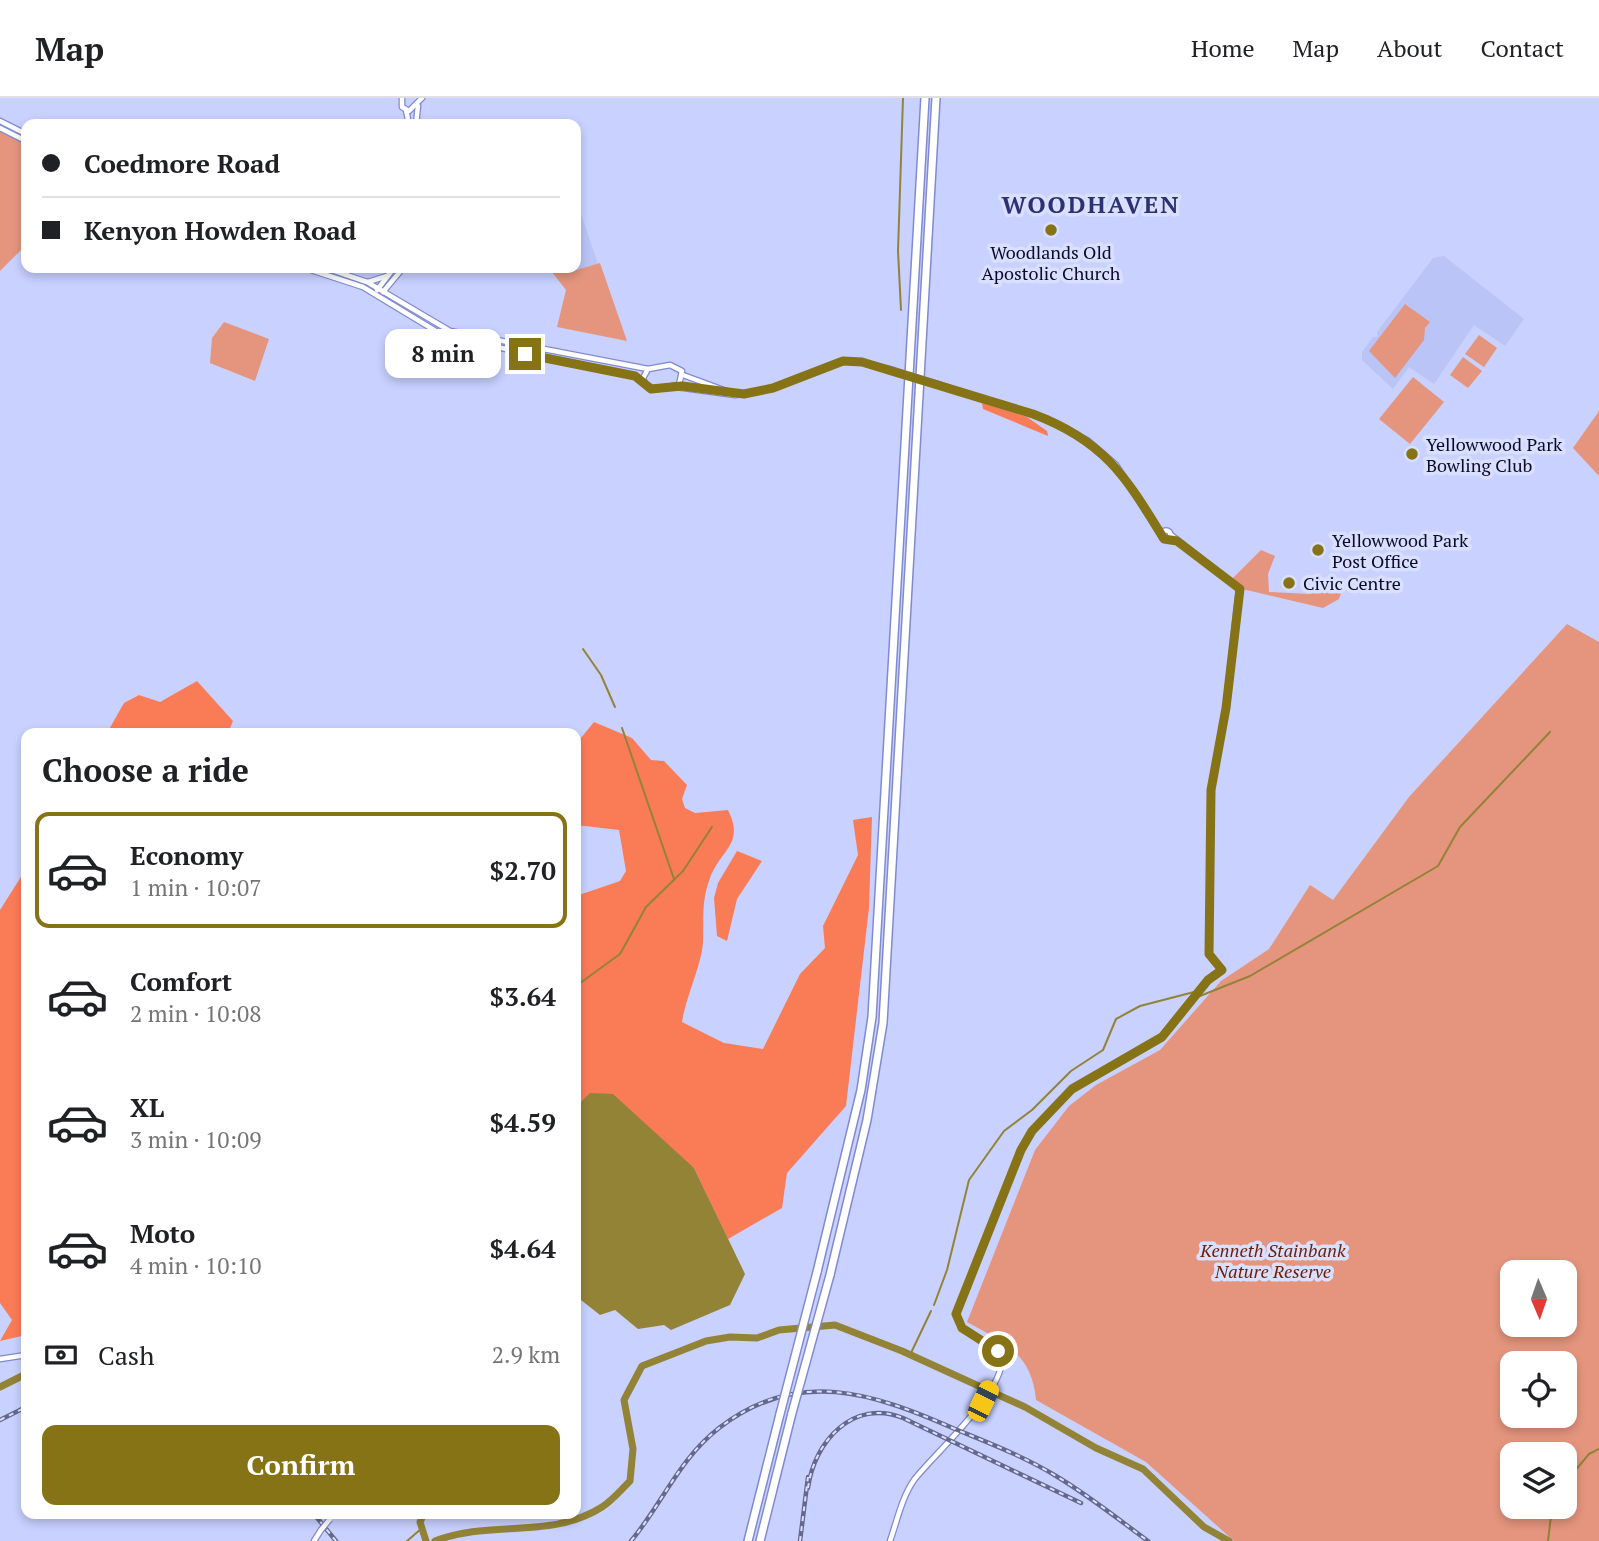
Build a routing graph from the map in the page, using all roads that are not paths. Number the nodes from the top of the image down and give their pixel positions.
1 (402, 98) edge
2 (422, 98) edge
3 (925, 98) edge
4 (936, 98) edge
5 (418, 105) junction
6 (406, 110) junction
7 (409, 119) edge
8 (417, 119) edge
9 (0, 121) edge
10 (0, 128) edge
11 (10, 130) junction
12 (21, 133) edge
13 (21, 138) edge
14 (320, 273) edge
15 (341, 273) edge
16 (399, 273) edge
17 (388, 275) joint
18 (392, 281) junction
19 (368, 282) junction
20 (379, 292) junction
21 (394, 298) junction
22 (505, 346) junction
23 (572, 356) junction
24 (570, 363) junction
25 (648, 369) junction
26 (683, 375) junction
27 (643, 381) junction
28 (676, 387) junction
29 (744, 394) junction
30 (21, 1356) edge
31 (0, 1359) edge
32 (329, 1519) edge
33 (314, 1541) edge
34 (748, 1541) edge
35 (760, 1541) edge
36 (890, 1541) edge

1 - 6 street
2 - 5 street
3 - 34 highway, bridge
4 - 35 highway, bridge
5 - 6 street
5 - 8 street
6 - 7 street
9 - 11 street
10 - 11 street
11 - 12 street
11 - 13 street
14 - 20 street
15 - 19 street
16 - 18 street
17 - 19 street
17 - 20 street
18 - 20 street
18 - 21 street
19 - 20 street
20 - 21 street
20 - 22 street
21 - 22 street
22 - 23 street
22 - 24 street
23 - 24 street
23 - 25 street
24 - 27 street
25 - 26 street
25 - 27 street
26 - 28 street
26 - 29 street
27 - 28 street
28 - 29 street
29 - 36 street, bridge
30 - 31 street
32 - 33 street, bridge

